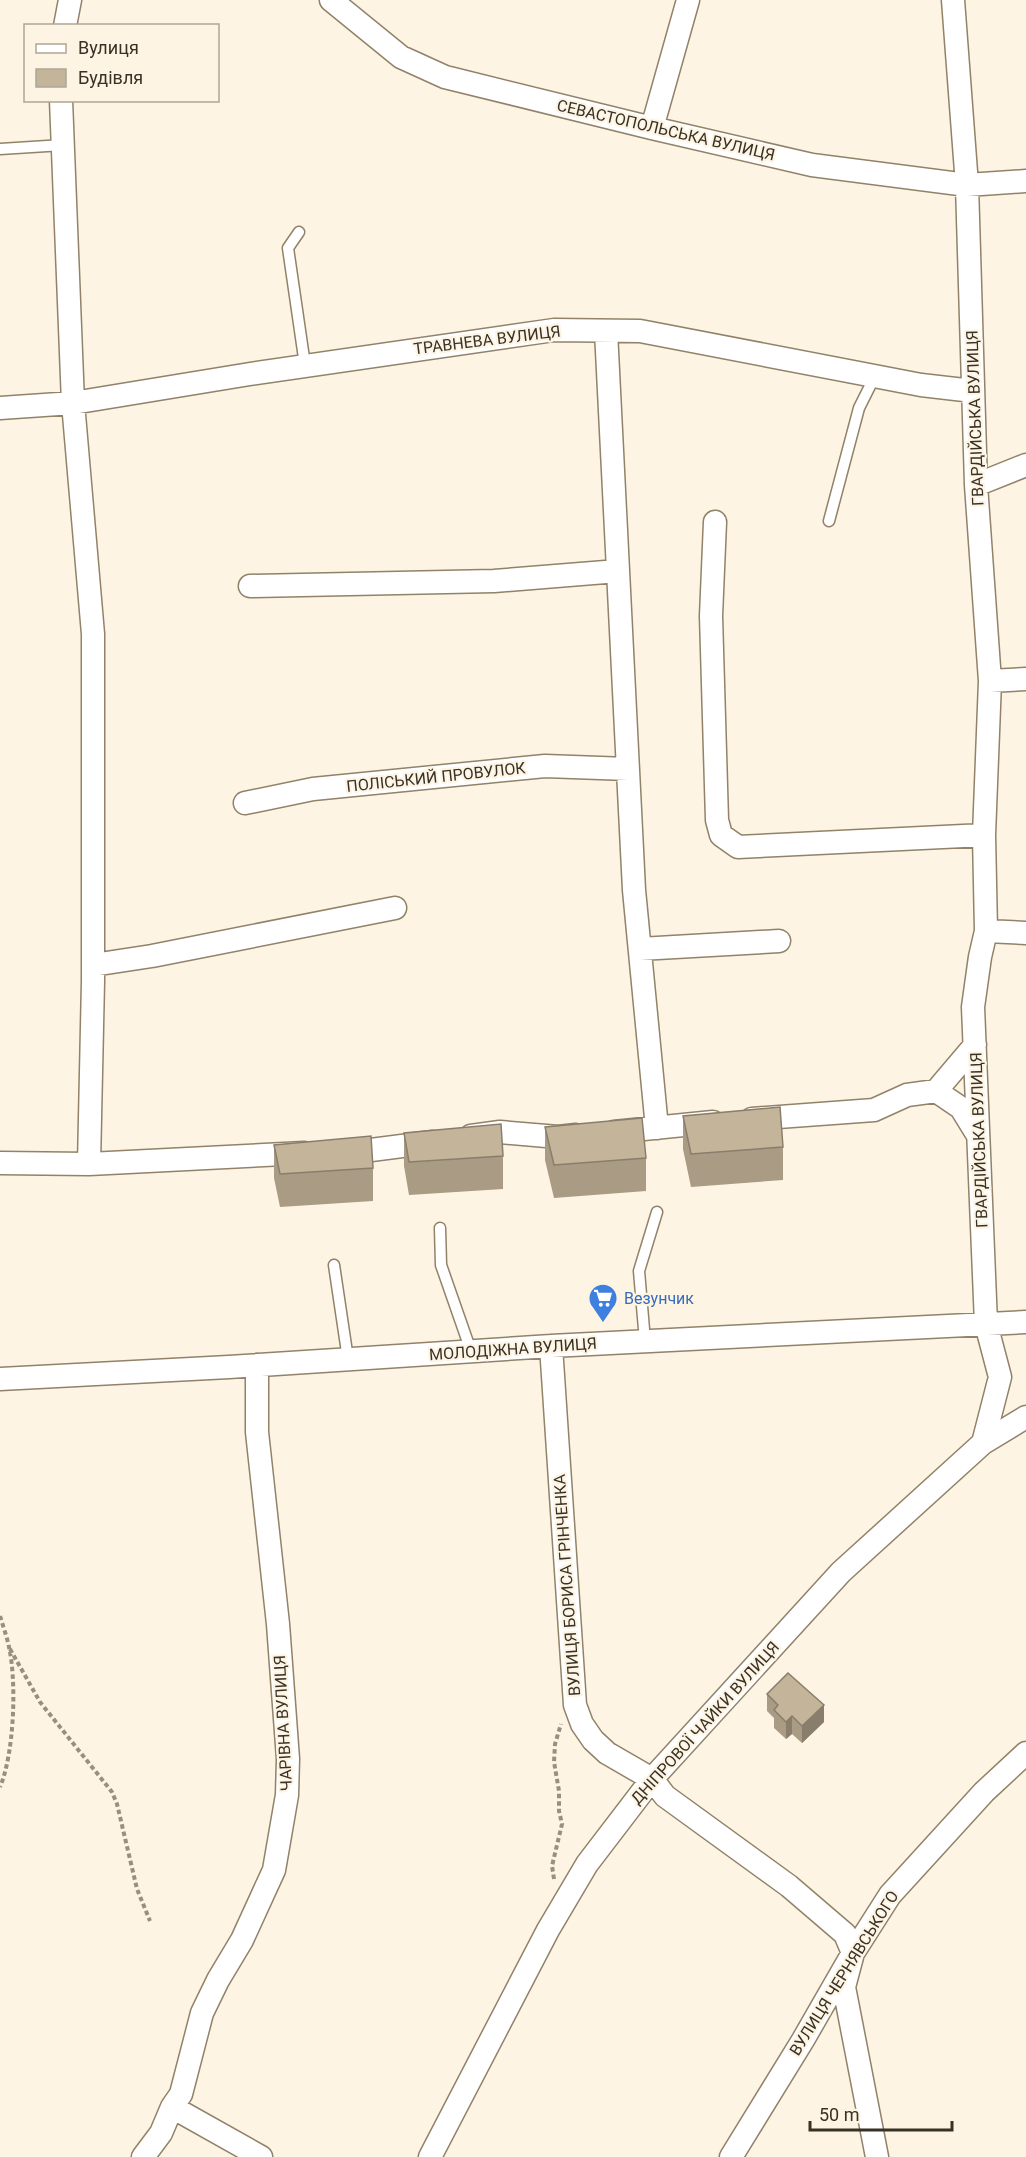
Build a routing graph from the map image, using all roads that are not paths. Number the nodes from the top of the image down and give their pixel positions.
1 (70, 0) edge
2 (331, 0) edge
3 (688, 0) edge
4 (953, 0) edge
5 (65, 24) edge
6 (61, 102) edge
7 (652, 128) junction
8 (63, 145) junction
9 (0, 149) edge
10 (1026, 182) edge
11 (967, 185) junction
12 (299, 232) dead end
13 (606, 331) junction
14 (305, 365) junction
15 (875, 376) junction
16 (974, 391) junction
17 (73, 403) junction
18 (0, 408) edge
19 (1026, 465) edge
20 (976, 485) junction
21 (828, 521) dead end
22 (716, 522) dead end
23 (618, 571) junction
24 (250, 586) dead end
25 (1026, 679) edge
26 (990, 681) junction
27 (628, 769) junction
28 (245, 803) dead end
29 (984, 835) junction
30 (394, 908) dead end
31 (986, 932) junction
32 (1026, 933) edge
33 (779, 941) dead end
34 (640, 949) junction
35 (93, 965) junction
36 (975, 1045) junction
37 (936, 1091) junction
38 (657, 1128) junction
39 (978, 1136) junction
40 (0, 1162) edge
41 (89, 1164) junction
42 (657, 1212) dead end
43 (440, 1228) dead end
44 (334, 1265) dead end
45 (1026, 1322) edge
46 (986, 1323) junction
47 (645, 1341) junction
48 (551, 1346) junction
49 (471, 1351) junction
50 (348, 1359) junction
51 (258, 1365) junction
52 (0, 1379) edge
53 (1026, 1417) edge
54 (983, 1443) junction
55 (1026, 1753) edge
56 (652, 1779) junction
57 (853, 1953) junction
58 (172, 2107) junction
59 (143, 2157) edge
60 (261, 2157) edge
61 (430, 2157) edge
62 (731, 2157) edge
63 (877, 2157) edge

1 - 5 street
2 - 7 street, СЕВАСТОПОЛЬСЬКА ВУЛИЦЯ
3 - 7 street
4 - 11 street, ГВАРДІЙСЬКА ВУЛИЦЯ
6 - 8 street
7 - 11 street, СЕВАСТОПОЛЬСЬКА ВУЛИЦЯ
8 - 9 lane
8 - 17 street
10 - 11 street, СЕВАСТОПОЛЬСЬКА ВУЛИЦЯ
11 - 16 street, ГВАРДІЙСЬКА ВУЛИЦЯ
12 - 14 lane
13 - 14 street, ТРАВНЕВА ВУЛИЦЯ
13 - 15 street, ТРАВНЕВА ВУЛИЦЯ
13 - 23 street
14 - 17 street, ТРАВНЕВА ВУЛИЦЯ
15 - 16 street, ТРАВНЕВА ВУЛИЦЯ
15 - 21 lane
16 - 20 street, ГВАРДІЙСЬКА ВУЛИЦЯ
17 - 18 street, ТРАВНЕВА ВУЛИЦЯ
17 - 35 street
19 - 20 street
20 - 26 street, ГВАРДІЙСЬКА ВУЛИЦЯ
22 - 29 street
23 - 24 street
23 - 27 street
25 - 26 street
26 - 29 street, ГВАРДІЙСЬКА ВУЛИЦЯ
27 - 28 street, ПОЛІСЬКИЙ ПРОВУЛОК
27 - 34 street
29 - 31 street, ГВАРДІЙСЬКА ВУЛИЦЯ
30 - 35 street
31 - 32 street
31 - 36 street, ГВАРДІЙСЬКА ВУЛИЦЯ
33 - 34 street
34 - 38 street
35 - 41 street
36 - 37 street
36 - 39 street, ГВАРДІЙСЬКА ВУЛИЦЯ
37 - 38 street
37 - 39 street
38 - 41 street
39 - 46 street, ГВАРДІЙСЬКА ВУЛИЦЯ
40 - 41 street
42 - 47 lane
43 - 49 lane
44 - 50 lane
45 - 46 street, МОЛОДІЖНА ВУЛИЦЯ
46 - 47 street, МОЛОДІЖНА ВУЛИЦЯ
46 - 54 street, ГВАРДІЙСЬКА ВУЛИЦЯ
47 - 48 street, МОЛОДІЖНА ВУЛИЦЯ
48 - 49 street, МОЛОДІЖНА ВУЛИЦЯ
48 - 56 street, ВУЛИЦЯ БОРИСА ГРІНЧЕНКА
49 - 50 street, МОЛОДІЖНА ВУЛИЦЯ
50 - 51 street, МОЛОДІЖНА ВУЛИЦЯ
51 - 52 street, МОЛОДІЖНА ВУЛИЦЯ
51 - 58 street, ЧАРІВНА ВУЛИЦЯ
53 - 54 street, ДНІПРОВОЇ ЧАЙКИ ВУЛИЦЯ
54 - 56 street, ДНІПРОВОЇ ЧАЙКИ ВУЛИЦЯ
55 - 57 street, ВУЛИЦЯ ЧЕРНЯВСЬКОГО
56 - 57 street, ВУЛИЦЯ БОРИСА ГРІНЧЕНКА
56 - 61 street, ДНІПРОВОЇ ЧАЙКИ ВУЛИЦЯ
57 - 62 street, ВУЛИЦЯ ЧЕРНЯВСЬКОГО
57 - 63 street
58 - 59 street, ЧАРІВНА ВУЛИЦЯ
58 - 60 street

